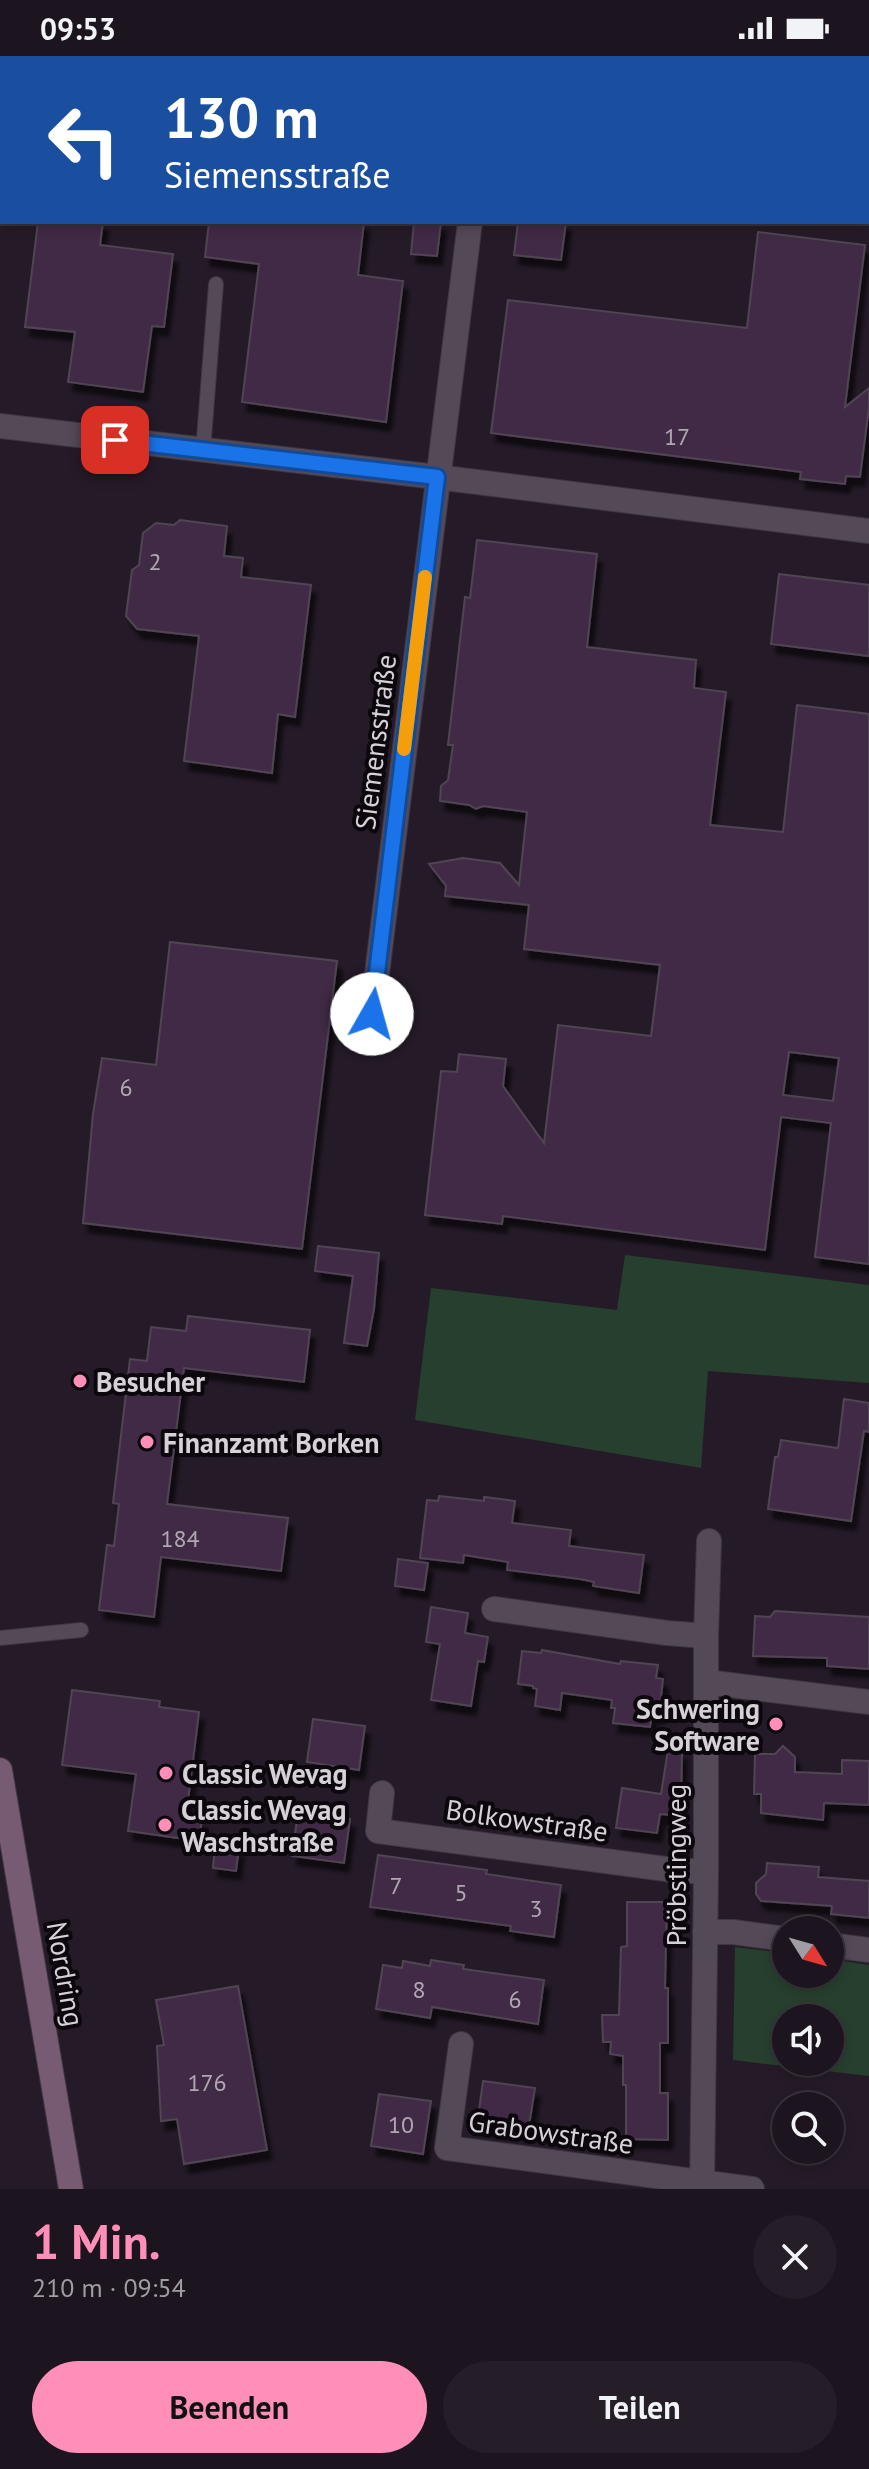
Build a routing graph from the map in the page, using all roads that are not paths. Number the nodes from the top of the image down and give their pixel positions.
1 (470, 224) edge
2 (216, 284) dead end
3 (0, 426) edge
4 (203, 451) junction
5 (437, 477) junction
6 (869, 531) edge
7 (372, 1014) dead end
8 (709, 1541) dead end
9 (494, 1609) dead end
10 (81, 1630) dead end
11 (706, 1636) junction
12 (0, 1638) edge
13 (706, 1682) junction
14 (869, 1702) edge
15 (0, 1770) edge
16 (382, 1793) dead end
17 (706, 1871) junction
18 (705, 1932) junction
19 (772, 1937) edge
20 (844, 1947) edge
21 (869, 1950) edge
22 (461, 2044) dead end
23 (702, 2186) edge
24 (71, 2189) edge
25 (752, 2189) edge

1 - 5 street, Siemensstraße
2 - 4 lane
3 - 4 street
4 - 5 street
5 - 6 street
5 - 7 street, Siemensstraße
8 - 11 street, Pröbstingweg
9 - 11 street
10 - 12 lane
11 - 13 street, Pröbstingweg
13 - 14 street
13 - 17 street, Pröbstingweg
15 - 24 main road, Nordring
16 - 17 street, Bolkowstraße
17 - 18 street, Pröbstingweg
18 - 19 street
18 - 23 street, Pröbstingweg
20 - 21 street
22 - 23 street, Grabowstraße
23 - 25 street

